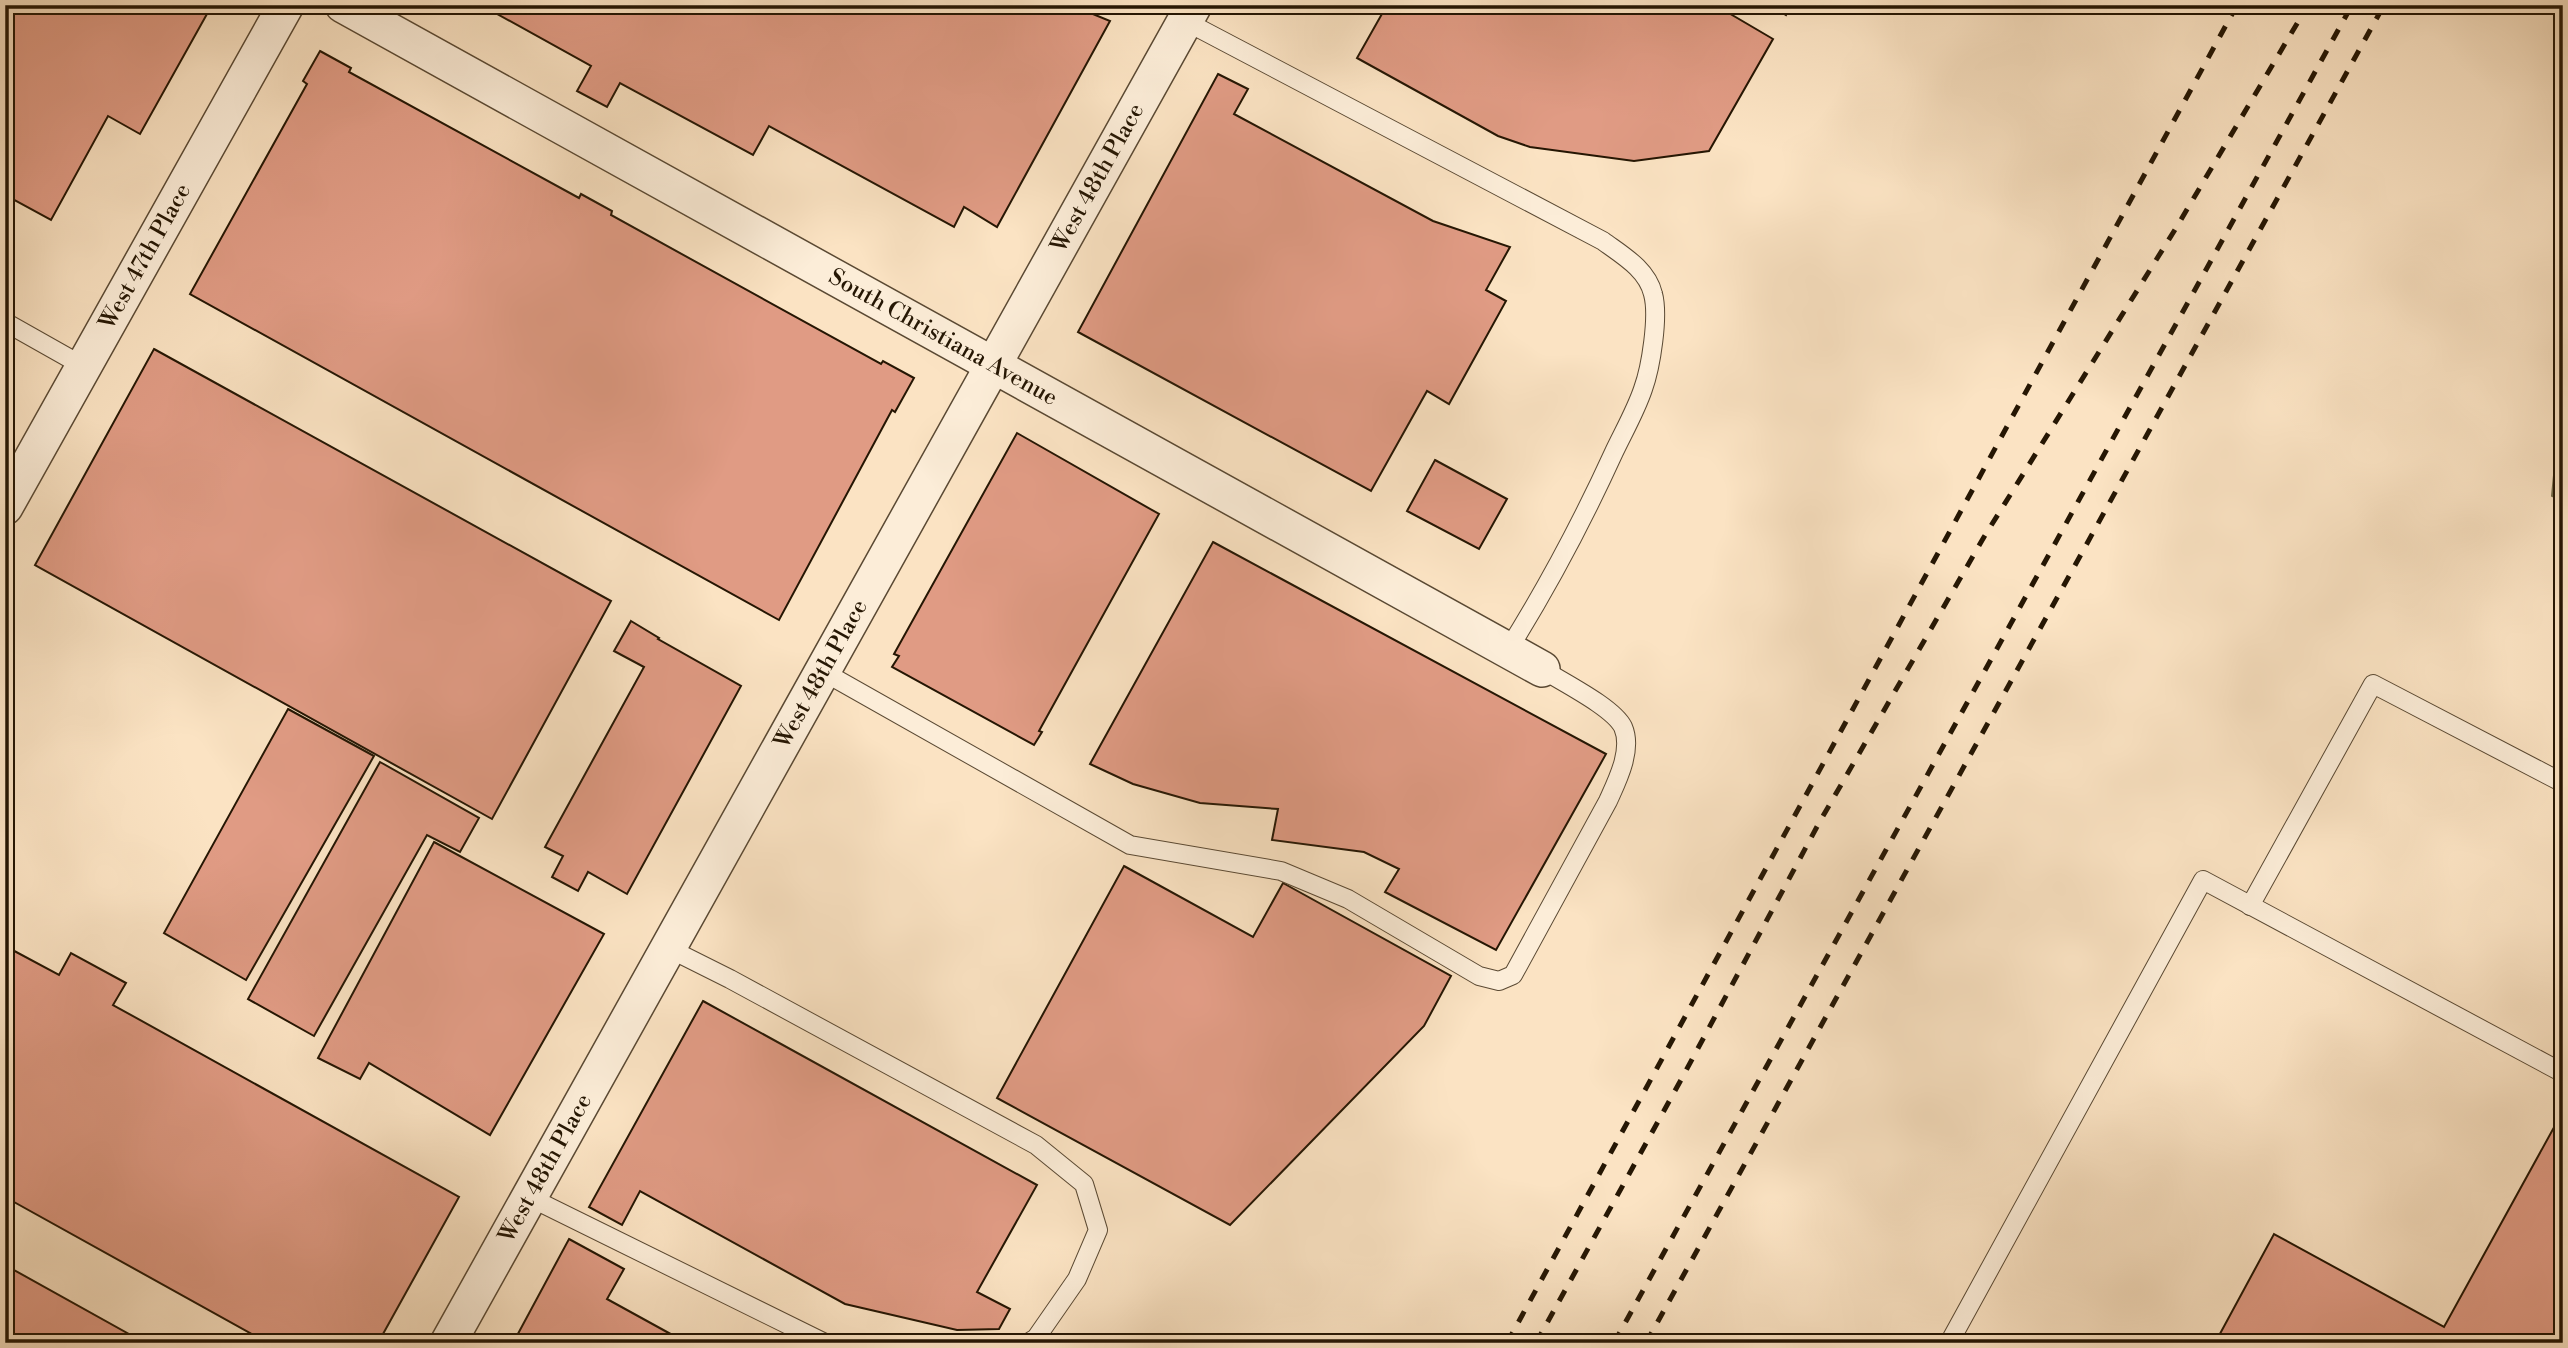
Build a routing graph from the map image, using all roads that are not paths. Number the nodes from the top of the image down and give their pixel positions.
1 (286, 5) edge
2 (343, 5) edge
3 (1190, 13) edge
4 (5, 322) edge
5 (992, 365) junction
6 (83, 366) junction
7 (6, 505) edge
8 (1508, 650) junction
9 (1542, 669) joint
10 (822, 671) junction
11 (2563, 783) edge
12 (2250, 906) junction
13 (668, 948) junction
14 (2563, 1073) edge
15 (529, 1197) junction
16 (448, 1343) edge
17 (825, 1343) edge
18 (1028, 1343) edge
19 (1949, 1343) edge

1 - 6 street, West 47th Place
2 - 5 street, South Christiana Avenue
3 - 5 street, West 48th Place
3 - 8 lane
4 - 6 lane
5 - 8 street, South Christiana Avenue
5 - 10 street, West 48th Place
6 - 7 street, West 47th Place
8 - 9 street, South Christiana Avenue
9 - 10 lane
10 - 13 street, West 48th Place
11 - 12 lane
12 - 14 lane
12 - 19 lane
13 - 15 street, West 48th Place
13 - 18 lane
15 - 16 street, West 48th Place
15 - 17 lane

